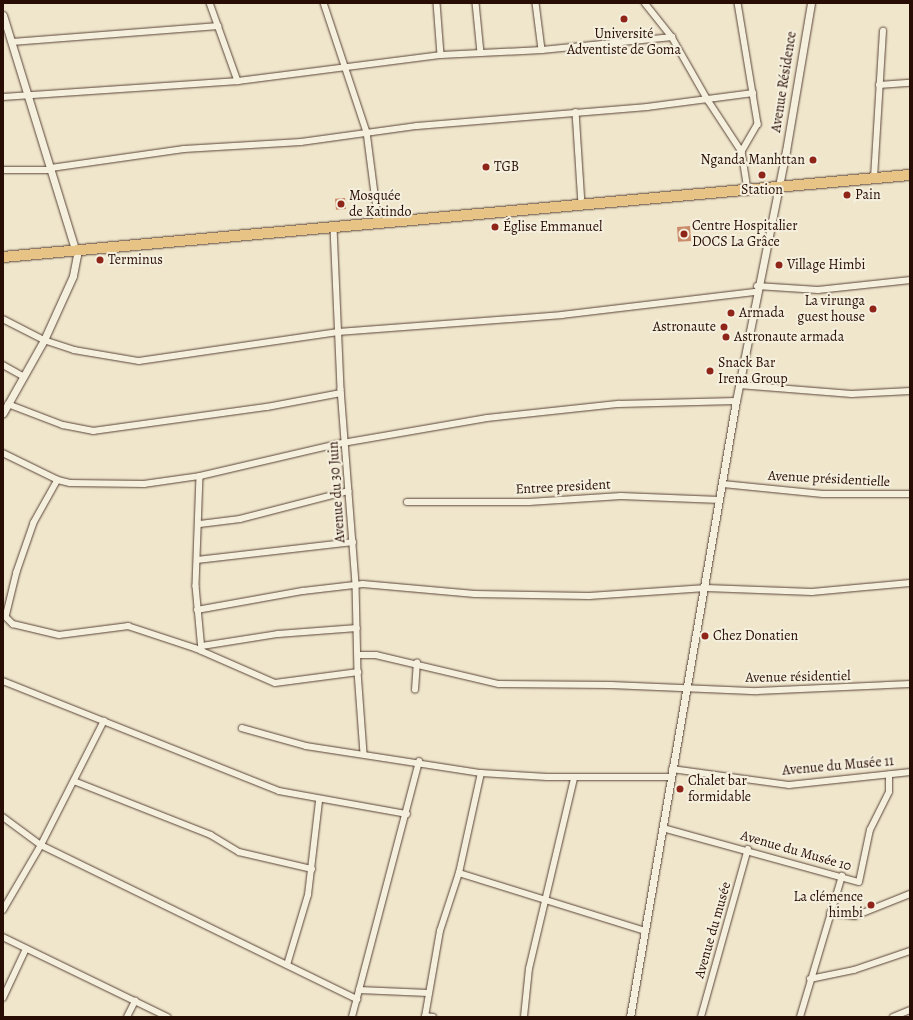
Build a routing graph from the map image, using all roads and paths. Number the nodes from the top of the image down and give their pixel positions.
1 (210, 3) edge
2 (324, 3) edge
3 (437, 3) edge
4 (476, 3) edge
5 (536, 3) edge
6 (645, 3) edge
7 (738, 3) edge
8 (811, 3) edge
9 (3, 15) edge
10 (218, 26) junction
11 (883, 31) dead end
12 (672, 37) junction
13 (12, 42) junction
14 (542, 50) junction
15 (481, 53) junction
16 (441, 55) junction
17 (346, 68) junction
18 (238, 81) junction
19 (910, 83) edge
20 (879, 85) junction
21 (753, 93) junction
22 (29, 95) junction
23 (3, 97) edge
24 (708, 100) junction
25 (576, 112) junction
26 (367, 132) junction
27 (742, 152) junction
28 (52, 169) junction
29 (3, 170) edge
30 (910, 175) edge
31 (874, 178) junction
32 (778, 188) junction
33 (748, 191) junction
34 (582, 204) junction
35 (379, 225) junction
36 (334, 228) junction
37 (76, 251) junction
38 (3, 257) edge
39 (910, 280) edge
40 (757, 289) junction
41 (3, 320) edge
42 (338, 332) junction
43 (44, 340) junction
44 (3, 365) edge
45 (23, 376) junction
46 (739, 385) junction
47 (910, 391) edge
48 (341, 393) junction
49 (736, 401) junction
50 (8, 404) junction
51 (3, 413) edge
52 (345, 442) junction
53 (3, 453) edge
54 (200, 476) junction
55 (58, 480) junction
56 (723, 484) junction
57 (348, 491) junction
58 (910, 494) edge
59 (720, 500) junction
60 (407, 502) dead end
61 (200, 524) junction
62 (353, 542) junction
63 (197, 560) junction
64 (910, 583) edge
65 (356, 585) junction
66 (706, 588) junction
67 (197, 610) junction
68 (357, 628) junction
69 (202, 649) junction
70 (358, 655) junction
71 (417, 663) junction
72 (358, 672) junction
73 (3, 681) edge
74 (910, 684) edge
75 (687, 687) junction
76 (414, 690) dead end
77 (104, 721) junction
78 (242, 728) dead end
79 (364, 753) junction
80 (419, 762) junction
81 (910, 772) edge
82 (481, 773) junction
83 (672, 773) junction
84 (889, 774) junction
85 (574, 778) junction
86 (74, 781) junction
87 (319, 801) junction
88 (407, 814) junction
89 (3, 817) edge
90 (663, 828) junction
91 (41, 845) junction
92 (748, 849) junction
93 (312, 870) junction
94 (459, 873) junction
95 (842, 876) junction
96 (910, 894) edge
97 (547, 899) junction
98 (3, 910) edge
99 (830, 913) junction
100 (645, 931) junction
101 (3, 937) edge
102 (26, 948) junction
103 (910, 951) edge
104 (287, 965) junction
105 (810, 978) junction
106 (359, 990) junction
107 (428, 993) junction
108 (3, 998) edge
109 (357, 999) junction
110 (135, 1001) junction
111 (910, 1010) edge
112 (425, 1016) edge
113 (127, 1017) edge
114 (168, 1017) edge
115 (352, 1017) edge
116 (433, 1017) edge
117 (524, 1017) edge
118 (630, 1017) edge
119 (701, 1017) edge
120 (800, 1017) edge
121 (893, 1017) edge

1 - 10 street
2 - 17 street
3 - 16 street
4 - 15 street
5 - 14 street
6 - 12 street
7 - 21 street
8 - 32 street, Avenue Résidence
9 - 13 street
10 - 13 street
10 - 18 street
11 - 20 street
12 - 14 street
12 - 24 street
13 - 22 street
14 - 15 street
15 - 16 street
16 - 17 street
17 - 18 street
17 - 26 street
18 - 22 street
19 - 20 street
20 - 31 street
21 - 24 street
21 - 27 street
22 - 23 street
22 - 28 street
24 - 25 street
24 - 27 street
25 - 26 street
25 - 34 street
26 - 28 street
26 - 35 street
27 - 33 street
28 - 29 street
28 - 37 street
30 - 31 highway
31 - 32 highway
32 - 33 highway
32 - 40 street, Avenue Résidence
33 - 34 highway
34 - 35 highway
35 - 36 highway
36 - 37 highway
36 - 42 street, Avenue du 30 Juin
37 - 38 highway
37 - 43 street
39 - 40 street
40 - 42 street
40 - 46 street, Avenue Résidence
41 - 43 street
42 - 43 street
42 - 48 street, Avenue du 30 Juin
43 - 45 street
44 - 45 street
45 - 50 street
46 - 47 street
46 - 49 street, Avenue Résidence
48 - 50 street
48 - 52 street, Avenue du 30 Juin
49 - 52 street
49 - 56 street, Avenue Résidence
50 - 51 street
52 - 54 street
52 - 57 street, Avenue du 30 Juin
53 - 55 street
54 - 55 street
54 - 61 street
55 - 69 street
56 - 58 street, Avenue présidentielle
56 - 59 street, Avenue Résidence
57 - 61 street
57 - 62 street, Avenue du 30 Juin
59 - 60 street, Entree president
59 - 66 street, Avenue Résidence
61 - 63 street
62 - 63 street
62 - 65 street, Avenue du 30 Juin
63 - 67 street
64 - 66 street
65 - 66 street
65 - 67 street
65 - 68 street, Avenue du 30 Juin
66 - 75 street, Avenue Résidence
67 - 69 street
68 - 69 street
68 - 70 street, Avenue du 30 Juin
69 - 72 street
70 - 71 street, Avenue résidentiel
70 - 72 street, Avenue du 30 Juin
71 - 75 street, Avenue résidentiel
71 - 76 street
72 - 79 street, Avenue du 30 Juin
73 - 77 street
74 - 75 street, Avenue résidentiel
75 - 83 street, Avenue Résidence
77 - 86 street
77 - 87 street
78 - 79 street, Avenue du Musée 11
79 - 80 street, Avenue du Musée 11
80 - 82 street, Avenue du Musée 11
80 - 88 street
81 - 84 street, Avenue du Musée 11
82 - 85 street, Avenue du Musée 11
82 - 94 street
83 - 84 street, Avenue du Musée 11
83 - 85 street, Avenue du Musée 11
83 - 90 street, Avenue Résidence
84 - 95 street, Avenue du Musée 10
85 - 97 street
86 - 91 street
86 - 93 street
87 - 88 street
87 - 93 street
88 - 106 street
89 - 91 street
90 - 92 street, Avenue du Musée 10
90 - 100 street, Avenue Résidence
91 - 98 street
91 - 104 street
92 - 95 street, Avenue du Musée 10
92 - 119 street, Avenue du musée
93 - 104 street
94 - 97 street
94 - 107 street
95 - 99 street
96 - 99 street
97 - 100 street
97 - 117 street
99 - 105 street
100 - 118 street, Avenue Résidence
101 - 102 street
102 - 108 street
102 - 110 street
103 - 105 street
104 - 109 street
105 - 120 street
106 - 107 street
106 - 109 street
107 - 112 street
109 - 115 street
110 - 113 street
110 - 114 street
111 - 121 street
112 - 116 street

